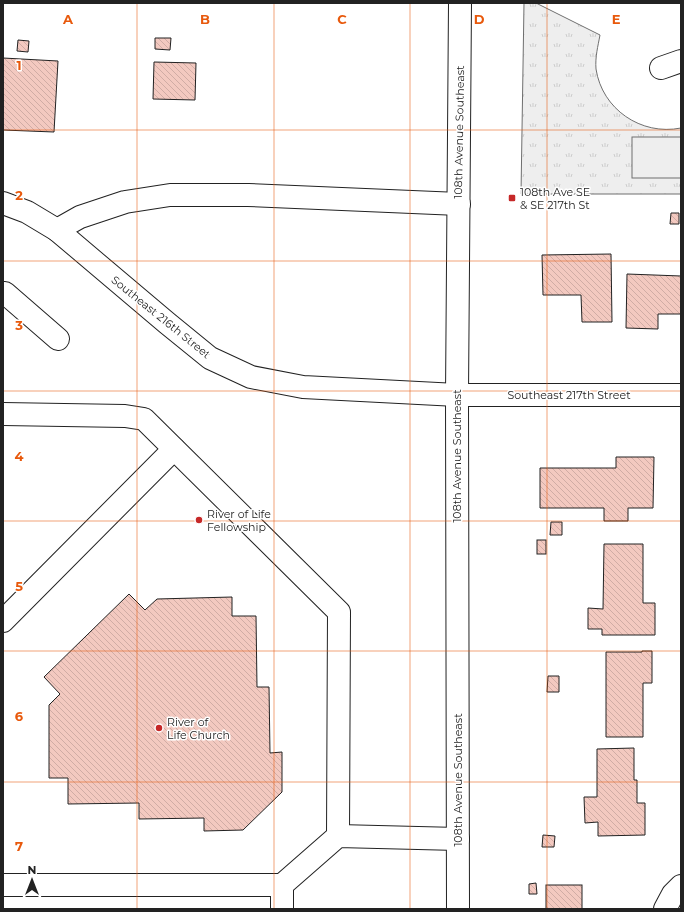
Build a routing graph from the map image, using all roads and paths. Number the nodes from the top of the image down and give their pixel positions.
1 (460, 3) edge
2 (3, 203) edge
3 (459, 204) junction
4 (56, 230) junction
5 (3, 293) edge
6 (58, 339) dead end
7 (457, 395) junction
8 (681, 395) edge
9 (3, 414) edge
10 (174, 449) junction
11 (3, 621) edge
12 (338, 836) junction
13 (458, 839) junction
14 (3, 884) edge
15 (282, 886) junction
16 (681, 886) edge
17 (282, 909) edge
18 (458, 909) edge
19 (665, 909) edge

1 - 3 main road, 108th Avenue Southeast
2 - 4 main road, Southeast 216th Street
3 - 4 main road
3 - 7 main road, 108th Avenue Southeast
4 - 7 main road, Southeast 216th Street
5 - 6 main road
7 - 8 main road, Southeast 217th Street
7 - 13 main road, 108th Avenue Southeast
9 - 10 main road
10 - 11 main road
10 - 12 main road
12 - 13 main road
12 - 15 main road
13 - 18 main road, 108th Avenue Southeast
14 - 15 main road
15 - 17 main road
16 - 19 main road

